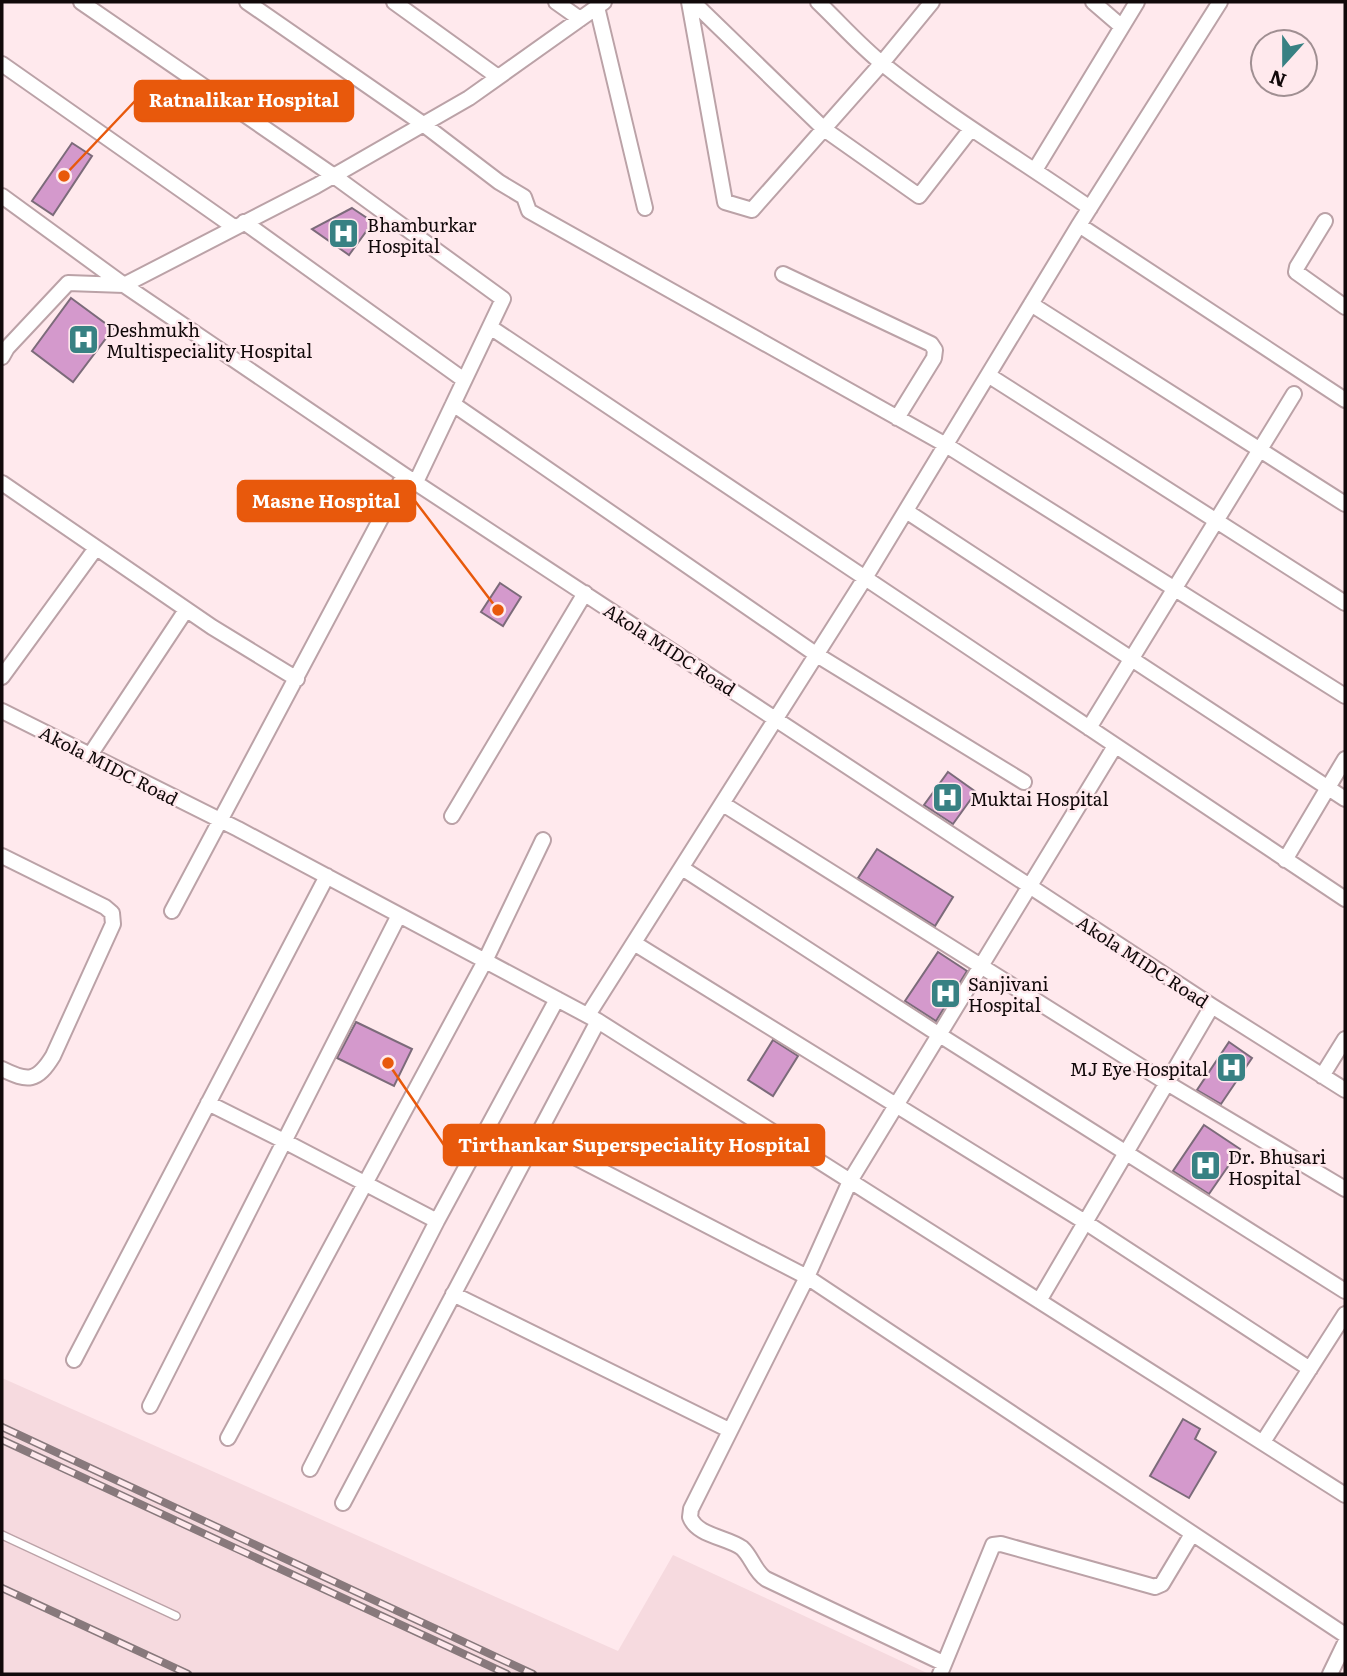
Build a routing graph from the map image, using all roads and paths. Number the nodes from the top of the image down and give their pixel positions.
1 (81, 2) edge
2 (247, 2) edge
3 (394, 2) edge
4 (556, 2) edge
5 (691, 2) edge
6 (818, 2) edge
7 (932, 2) edge
8 (1093, 2) edge
9 (1137, 2) edge
10 (1220, 2) edge
11 (600, 4) edge
12 (580, 19) junction
13 (1122, 27) junction
14 (2, 64) edge
15 (882, 64) junction
16 (498, 77) junction
17 (423, 124) junction
18 (824, 129) junction
19 (971, 129) junction
20 (1035, 170) junction
21 (334, 176) junction
22 (2, 196) edge
23 (645, 208) dead end
24 (1090, 208) junction
25 (1325, 221) dead end
26 (239, 225) junction
27 (1079, 225) junction
28 (783, 274) dead end
29 (124, 285) junction
30 (1031, 304) junction
31 (1345, 307) edge
32 (490, 327) junction
33 (4, 350) edge
34 (988, 375) junction
35 (464, 380) junction
36 (1294, 394) dead end
37 (1345, 400) edge
38 (453, 404) junction
39 (897, 418) junction
40 (946, 445) junction
41 (1259, 449) junction
42 (410, 478) junction
43 (2, 483) edge
44 (1345, 504) edge
45 (906, 511) junction
46 (1215, 520) junction
47 (96, 548) junction
48 (865, 578) junction
49 (1174, 588) junction
50 (585, 593) junction
51 (1345, 603) edge
52 (186, 610) junction
53 (817, 655) junction
54 (1132, 659) junction
55 (2, 677) edge
56 (297, 679) junction
57 (1345, 696) edge
58 (2, 711) edge
59 (777, 720) junction
60 (1089, 728) junction
61 (1115, 746) junction
62 (90, 755) junction
63 (1345, 759) edge
64 (1024, 782) dead end
65 (1328, 788) junction
66 (1345, 799) edge
67 (723, 804) junction
68 (452, 816) dead end
69 (218, 821) junction
70 (543, 839) dead end
71 (2, 856) edge
72 (1285, 860) junction
73 (682, 868) junction
74 (327, 876) junction
75 (1029, 886) junction
76 (1345, 899) edge
77 (172, 911) dead end
78 (399, 915) junction
79 (634, 943) junction
80 (485, 961) junction
81 (979, 967) junction
82 (557, 999) junction
83 (1212, 1006) junction
84 (593, 1018) junction
85 (938, 1034) junction
86 (1345, 1039) edge
87 (2, 1069) edge
88 (1322, 1076) junction
89 (1167, 1083) junction
90 (1345, 1090) edge
91 (208, 1103) junction
92 (895, 1106) junction
93 (536, 1137) junction
94 (284, 1141) junction
95 (1125, 1152) junction
96 (850, 1181) junction
97 (366, 1184) junction
98 (1345, 1189) edge
99 (437, 1222) junction
100 (1085, 1222) junction
101 (807, 1277) junction
102 (1345, 1291) edge
103 (453, 1294) junction
104 (1039, 1301) junction
105 (1345, 1314) edge
106 (74, 1360) dead end
107 (1310, 1369) junction
108 (150, 1406) dead end
109 (729, 1430) junction
110 (228, 1438) dead end
111 (1263, 1443) junction
112 (310, 1469) dead end
113 (1345, 1495) edge
114 (342, 1503) dead end
115 (1192, 1534) junction
116 (2, 1535) edge
117 (176, 1616) dead end
118 (1345, 1635) edge
119 (1345, 1643) edge
120 (942, 1669) edge
121 (1330, 1674) edge

1 - 21 street
2 - 17 street
3 - 16 street
4 - 12 street
5 - 18 street
5 - 18 street
6 - 15 street
7 - 15 street
8 - 13 street
9 - 13 street
10 - 24 street
11 - 12 street
11 - 23 street
12 - 16 street
13 - 20 street
14 - 26 street
15 - 18 street
15 - 19 street
16 - 17 street
17 - 21 street
17 - 39 street
18 - 19 street
19 - 20 street
20 - 24 street
21 - 26 street
21 - 32 street
22 - 29 street, Akola MIDC Road
24 - 27 street
25 - 31 street
26 - 29 street
26 - 35 street
27 - 30 street
27 - 37 street
28 - 39 street
29 - 33 street
29 - 42 street, Akola MIDC Road
30 - 34 street
30 - 41 street
32 - 35 street
32 - 48 street
34 - 40 street
34 - 46 street
35 - 38 street
36 - 41 street
38 - 42 street
38 - 53 street
39 - 40 street
40 - 45 street
40 - 49 street
41 - 44 street
41 - 46 street
42 - 50 street, Akola MIDC Road
42 - 56 street
43 - 47 street
45 - 48 street
45 - 54 street
46 - 49 street
46 - 51 street
47 - 52 street
47 - 55 street
48 - 53 street
48 - 60 street
49 - 54 street
49 - 57 street
50 - 59 street, Akola MIDC Road
50 - 68 street
52 - 56 street
52 - 62 street
53 - 59 street
53 - 64 street
54 - 60 street
54 - 65 street
56 - 69 street
58 - 62 street, Akola MIDC Road
59 - 67 street
59 - 75 street, Akola MIDC Road
60 - 61 street
61 - 72 street
61 - 75 street
62 - 69 street, Akola MIDC Road
63 - 65 street
65 - 66 street
65 - 72 street
67 - 73 street
67 - 81 street
69 - 74 street, Akola MIDC Road
69 - 77 street
70 - 80 street
71 - 87 street
72 - 76 street
73 - 79 street
73 - 85 street
74 - 78 street, Akola MIDC Road
74 - 91 street
75 - 81 street
75 - 83 street, Akola MIDC Road
78 - 80 street, Akola MIDC Road
78 - 94 street
79 - 84 street
79 - 92 street
80 - 82 street, Akola MIDC Road
80 - 97 street
81 - 85 street
81 - 89 street
82 - 84 street, Akola MIDC Road
82 - 99 street
83 - 88 street, Akola MIDC Road
83 - 89 street
84 - 93 street
84 - 96 street, Akola MIDC Road
85 - 92 street
85 - 95 street
86 - 88 street
88 - 90 street, Akola MIDC Road
89 - 95 street
89 - 98 street
91 - 94 street
91 - 106 street
92 - 96 street
92 - 100 street
93 - 101 street
93 - 103 street
94 - 97 street
94 - 108 street
95 - 100 street
95 - 102 street
96 - 101 street
96 - 104 street, Akola MIDC Road
97 - 99 street
97 - 110 street
99 - 112 street
100 - 104 street
100 - 107 street
101 - 109 street
101 - 115 street
103 - 109 street
103 - 114 street
104 - 111 street, Akola MIDC Road
105 - 107 street
107 - 111 street
109 - 120 street
111 - 113 street, Akola MIDC Road
115 - 118 street
115 - 120 street
116 - 117 lane
119 - 121 street

